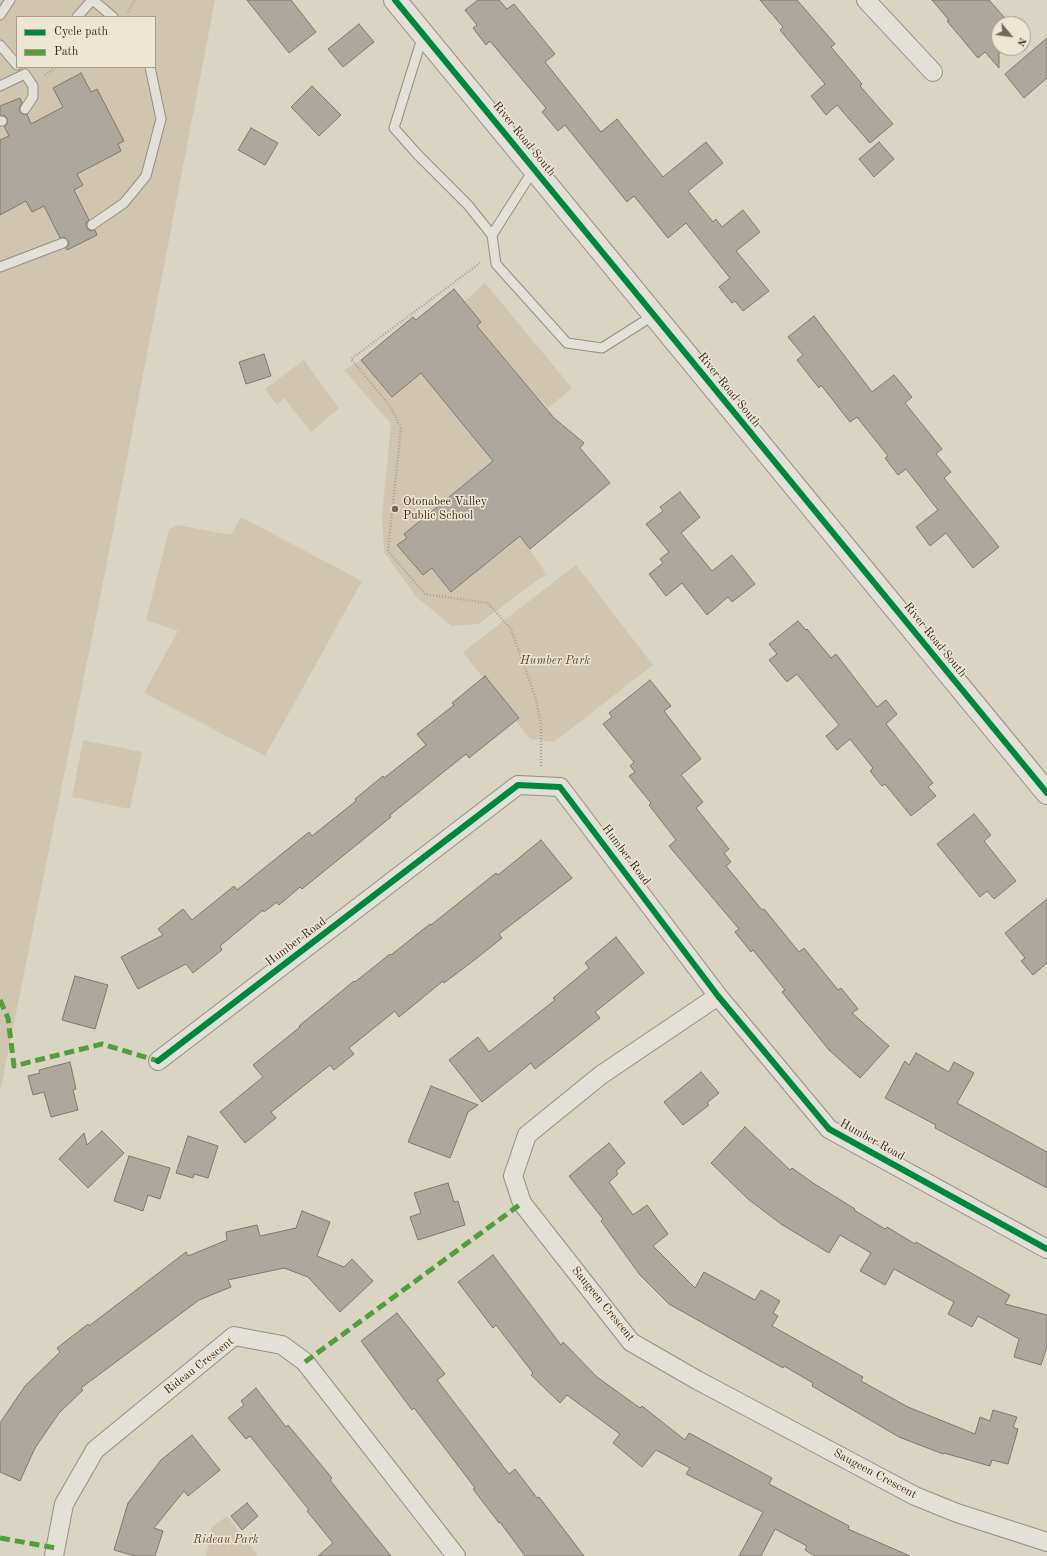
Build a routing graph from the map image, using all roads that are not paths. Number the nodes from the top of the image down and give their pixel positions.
1 (10, 0) edge
2 (93, 0) edge
3 (395, 0) edge
4 (866, 0) edge
5 (0, 15) edge
6 (78, 16) edge
7 (112, 16) edge
8 (423, 34) junction
9 (0, 45) edge
10 (16, 64) edge
11 (20, 68) edge
12 (31, 68) edge
13 (150, 68) edge
14 (933, 72) dead end
15 (25, 74) junction
16 (0, 86) edge
17 (25, 109) dead end
18 (534, 169) junction
19 (92, 225) dead end
20 (492, 235) junction
21 (63, 243) dead end
22 (0, 267) edge
23 (654, 315) junction
24 (1047, 793) edge
25 (718, 996) junction
26 (158, 1061) dead end
27 (1047, 1249) edge
28 (1047, 1542) edge
29 (54, 1556) edge
30 (456, 1556) edge

1 - 5 lane
2 - 6 lane
2 - 7 lane
3 - 8 street, River Road South
4 - 14 street
8 - 18 street, River Road South
8 - 20 lane
9 - 10 lane
11 - 15 lane
12 - 15 lane
13 - 19 lane
15 - 16 lane
15 - 17 lane
18 - 20 lane
18 - 23 street, River Road South
20 - 23 lane
21 - 22 lane
23 - 24 street, River Road South
25 - 26 street, Humber Road
25 - 27 street, Humber Road
25 - 28 street, Saugeen Crescent
29 - 30 street, Rideau Crescent

